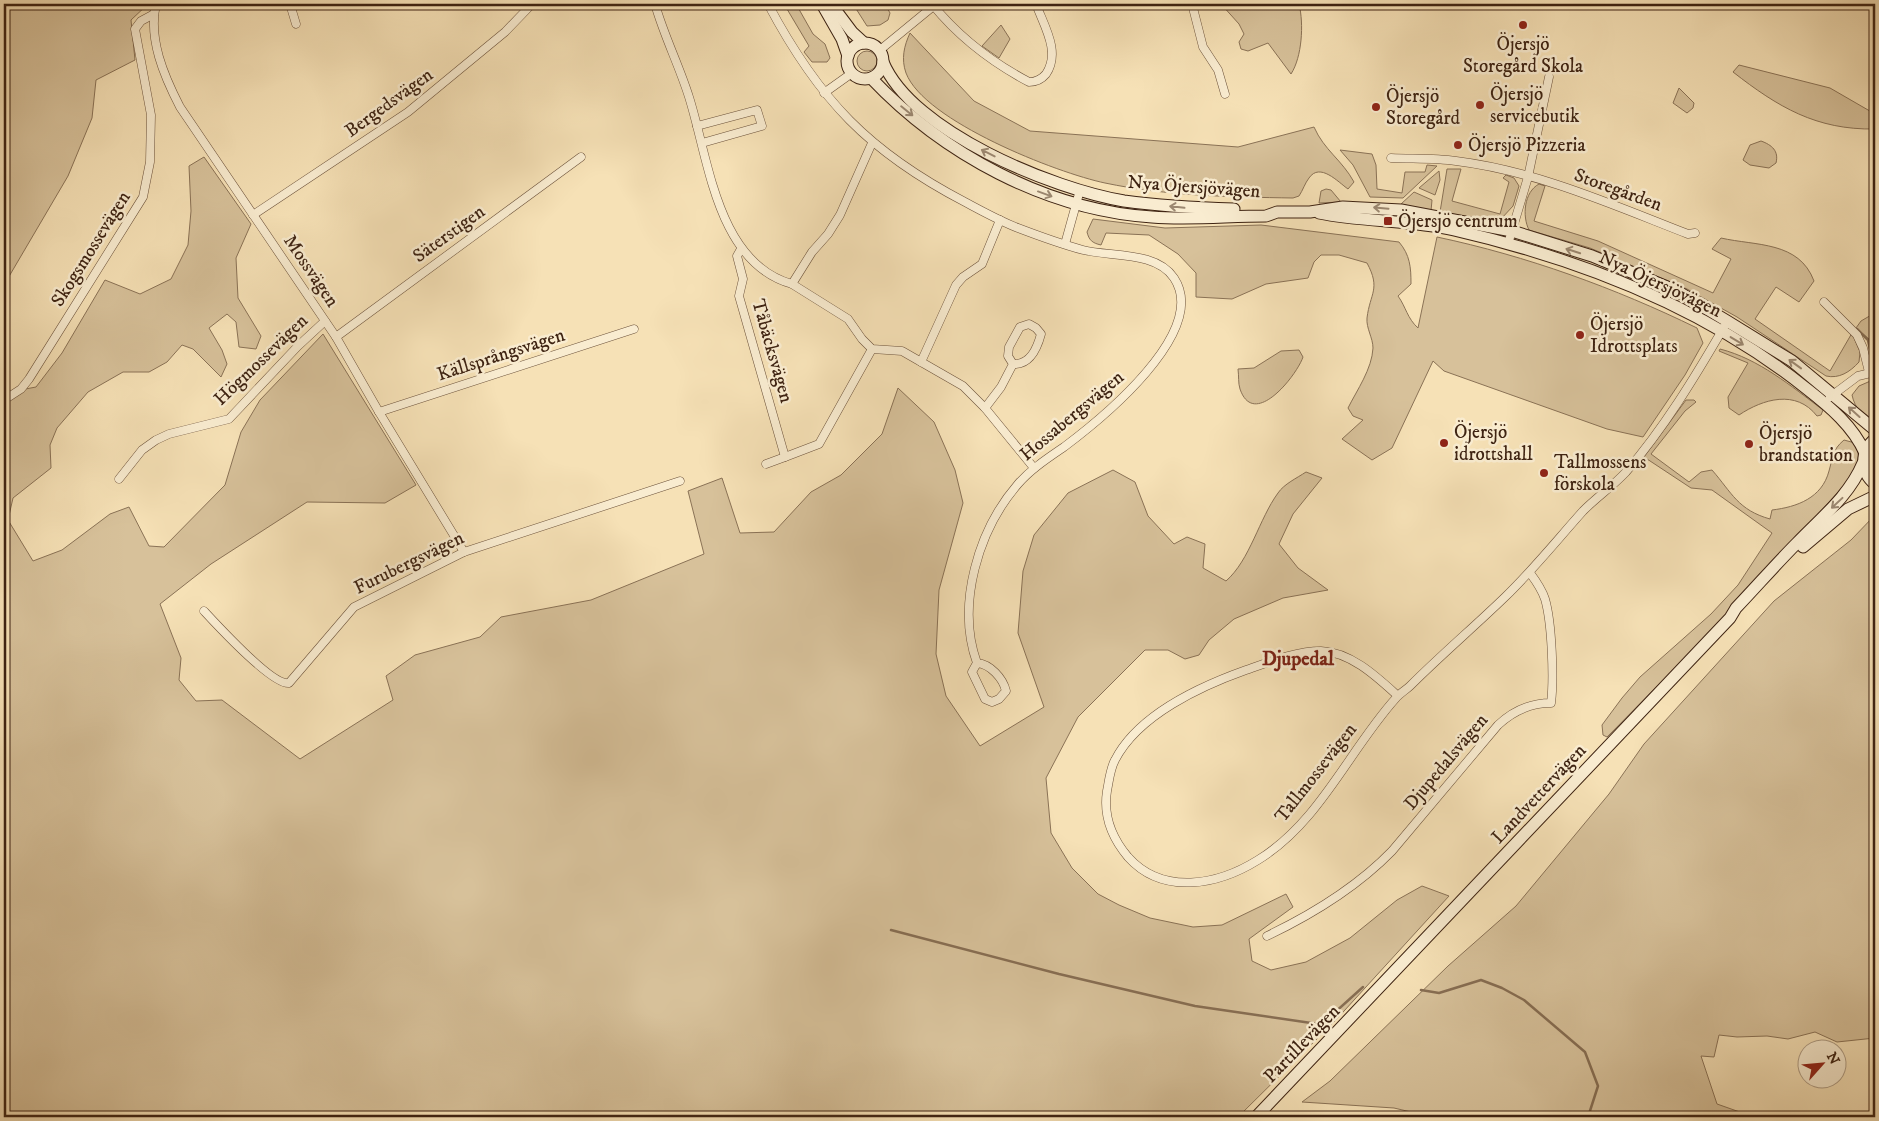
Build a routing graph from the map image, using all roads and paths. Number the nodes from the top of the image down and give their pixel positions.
1 (156, 4) edge
2 (290, 4) edge
3 (532, 4) edge
4 (655, 4) edge
5 (768, 4) edge
6 (822, 4) edge
7 (830, 4) edge
8 (934, 4) edge
9 (1036, 4) edge
10 (1192, 4) edge
11 (154, 14) junction
12 (296, 24) dead end
13 (864, 43) junction
14 (880, 50) junction
15 (848, 56) junction
16 (883, 62) junction
17 (852, 72) junction
18 (1549, 77) dead end
19 (871, 78) junction
20 (824, 93) junction
21 (1226, 94) dead end
22 (697, 126) junction
23 (872, 142) junction
24 (702, 143) junction
25 (581, 157) dead end
26 (1391, 158) dead end
27 (1528, 177) junction
28 (1080, 190) junction
29 (1076, 203) junction
30 (1278, 212) junction
31 (1310, 212) junction
32 (253, 215) junction
33 (1000, 220) junction
34 (1512, 231) junction
35 (1695, 233) dead end
36 (1065, 244) junction
37 (1508, 244) junction
38 (741, 249) junction
39 (792, 284) junction
40 (1824, 302) dead end
41 (325, 321) junction
42 (1727, 321) junction
43 (634, 328) dead end
44 (1721, 332) junction
45 (336, 337) junction
46 (872, 349) junction
47 (921, 362) junction
48 (1013, 364) junction
49 (1872, 372) edge
50 (1833, 394) junction
51 (4, 400) edge
52 (1825, 403) junction
53 (985, 408) junction
54 (379, 412) junction
55 (1875, 430) edge
56 (1875, 439) edge
57 (785, 457) junction
58 (1864, 458) junction
59 (766, 464) dead end
60 (1034, 468) junction
61 (119, 479) dead end
62 (680, 481) dead end
63 (1875, 484) edge
64 (1875, 496) edge
65 (464, 552) junction
66 (1530, 573) junction
67 (204, 611) dead end
68 (1730, 618) junction
69 (977, 663) junction
70 (1398, 696) junction
71 (1267, 936) dead end
72 (1373, 994) joint
73 (1256, 1117) edge

1 - 11 street, Mossvägen
2 - 12 street
3 - 32 street, Bergedsvägen
4 - 22 street, Tåbäcksvägen
5 - 20 street, Hossabergsvägen
6 - 15 street
7 - 13 street
8 - 9 street
8 - 14 street
10 - 21 street
11 - 32 street, Mossvägen
11 - 51 street, Skogsmossevägen
13 - 14 street
13 - 15 street
14 - 16 street, Nya Öjersjövägen
15 - 17 street
16 - 19 street
28 -> 16 street, Nya Öjersjövägen
17 - 19 street, Nya Öjersjövägen
17 - 20 street
18 - 27 street
19 -> 29 street, Nya Öjersjövägen
20 - 23 street, Hossabergsvägen
22 - 24 street, Tåbäcksvägen
22 - 24 street
23 - 33 street, Hossabergsvägen
23 - 39 street
24 - 38 street, Tåbäcksvägen
25 - 45 street, Säterstigen
26 - 27 street, Storegården
27 - 34 street
27 - 35 street, Storegården
28 - 29 street
30 -> 28 street, Nya Öjersjövägen
29 - 30 street, Nya Öjersjövägen
29 - 36 street
30 - 31 street, Nya Öjersjövägen
34 -> 31 street, Nya Öjersjövägen
31 - 37 street, Nya Öjersjövägen
32 - 41 street, Mossvägen
33 - 36 street, Hossabergsvägen
33 - 47 street
34 - 37 street
42 -> 34 street, Nya Öjersjövägen
36 - 60 street, Hossabergsvägen
37 - 44 street, Nya Öjersjövägen
38 - 39 street
38 - 57 street, Tåbäcksvägen
39 - 46 street
40 - 49 street
41 - 45 street, Mossvägen
41 - 61 street, Högmossevägen
42 - 44 street, Tallmossevägen
50 -> 42 street, Nya Öjersjövägen
43 - 54 street, Källsprångsvägen
44 -> 52 street, Nya Öjersjövägen
44 - 66 street, Tallmossevägen
45 - 54 street, Mossvägen
46 - 47 street
46 - 57 street
47 - 53 street
48 - 48 street
48 - 53 street
49 - 50 street
50 - 52 street
55 -> 50 street, Nya Öjersjövägen
52 - 58 street, Nya Öjersjövägen
53 - 60 street
54 - 65 street, Mossvägen
56 - 58 street, Landvettervägen
57 - 59 street
58 - 63 street
58 -> 68 street, Landvettervägen
60 - 69 street, Hossabergsvägen
62 - 65 street, Furubergsvägen
64 - 68 street, Landvettervägen
65 - 67 street, Furubergsvägen
66 - 70 street, Tallmossevägen
66 - 71 street, Djupedalsvägen
68 - 72 street, Landvettervägen
69 - 69 street, Hossabergsvägen
70 - 70 street, Tallmossevägen
72 - 73 street, Partillevägen

